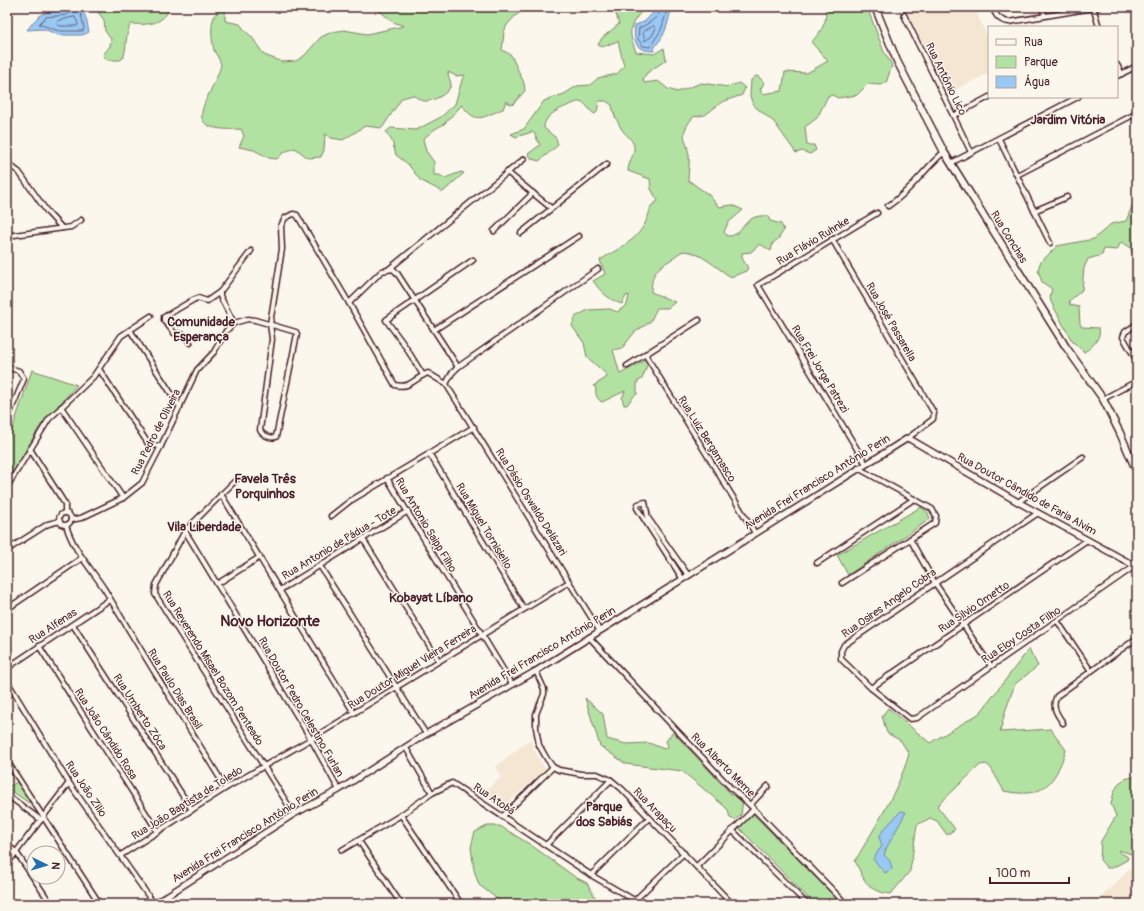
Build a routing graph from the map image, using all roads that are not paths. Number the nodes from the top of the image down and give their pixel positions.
1 (875, 7) edge
2 (993, 7) edge
3 (1042, 7) edge
4 (1099, 7) edge
5 (1093, 8) edge
6 (904, 15) dead end
7 (1044, 16) junction
8 (1099, 26) edge
9 (1137, 66) edge
10 (1118, 67) edge
11 (1122, 74) junction
12 (1118, 76) edge
13 (988, 98) edge
14 (1076, 98) edge
15 (1137, 113) edge
16 (955, 115) junction
17 (999, 139) junction
18 (944, 152) junction
19 (971, 152) junction
20 (524, 159) dead end
21 (7, 163) edge
22 (951, 163) junction
23 (607, 164) dead end
24 (508, 172) junction
25 (1017, 176) junction
26 (533, 193) junction
27 (1067, 197) dead end
28 (888, 206) dead end
29 (551, 208) junction
30 (1034, 211) junction
31 (877, 213) dead end
32 (81, 220) dead end
33 (62, 228) junction
34 (494, 231) dead end
35 (521, 234) dead end
36 (7, 236) edge
37 (579, 236) dead end
38 (832, 239) junction
39 (1050, 243) dead end
40 (251, 251) dead end
41 (473, 260) dead end
42 (389, 269) junction
43 (598, 269) dead end
44 (758, 285) joint
45 (220, 292) junction
46 (415, 301) junction
47 (349, 303) junction
48 (151, 316) dead end
49 (699, 320) dead end
50 (234, 323) junction
51 (270, 324) junction
52 (1137, 324) edge
53 (130, 330) junction
54 (434, 330) junction
55 (190, 342) dead end
56 (645, 354) junction
57 (1137, 361) edge
58 (627, 366) dead end
59 (7, 367) edge
60 (458, 367) junction
61 (99, 369) junction
62 (423, 375) junction
63 (1137, 381) edge
64 (446, 384) junction
65 (1103, 399) junction
66 (61, 407) junction
67 (180, 407) junction
68 (934, 413) joint
69 (7, 420) edge
70 (474, 427) junction
71 (908, 438) junction
72 (161, 446) junction
73 (30, 449) junction
74 (429, 453) junction
75 (1083, 457) dead end
76 (866, 464) junction
77 (858, 468) junction
78 (1137, 470) edge
79 (238, 478) dead end
80 (387, 478) junction
81 (7, 487) edge
82 (221, 494) junction
83 (123, 498) junction
84 (914, 499) junction
85 (1018, 502) junction
86 (408, 511) junction
87 (65, 513) junction
88 (1038, 513) junction
89 (332, 516) dead end
90 (60, 520) junction
91 (71, 520) junction
92 (66, 525) junction
93 (185, 531) junction
94 (755, 534) junction
95 (362, 539) junction
96 (910, 539) junction
97 (1087, 540) junction
98 (7, 550) edge
99 (260, 557) junction
100 (82, 558) junction
101 (817, 563) dead end
102 (320, 566) junction
103 (1136, 567) edge
104 (688, 575) junction
105 (682, 578) junction
106 (569, 582) junction
107 (935, 583) junction
108 (217, 584) junction
109 (842, 584) dead end
110 (280, 590) junction
111 (109, 600) junction
112 (7, 609) edge
113 (524, 609) junction
114 (1058, 622) junction
115 (73, 625) junction
116 (964, 625) junction
117 (599, 630) junction
118 (482, 635) junction
119 (589, 637) junction
120 (1137, 638) edge
121 (38, 646) junction
122 (439, 662) junction
123 (991, 666) junction
124 (7, 668) edge
125 (536, 671) junction
126 (1091, 671) junction
127 (7, 681) edge
128 (512, 684) junction
129 (396, 688) junction
130 (871, 688) junction
131 (354, 713) junction
132 (916, 718) joint
133 (1063, 723) dead end
134 (426, 734) junction
135 (312, 739) junction
136 (406, 748) junction
137 (7, 761) edge
138 (264, 766) junction
139 (553, 767) junction
140 (611, 780) junction
141 (69, 783) junction
142 (768, 786) dead end
143 (226, 788) junction
144 (339, 790) junction
145 (432, 793) junction
146 (7, 795) edge
147 (750, 805) junction
148 (754, 809) junction
149 (192, 810) junction
150 (294, 814) junction
151 (401, 815) junction
152 (503, 816) junction
153 (42, 818) junction
154 (649, 818) junction
155 (732, 830) junction
156 (158, 832) junction
157 (359, 841) junction
158 (7, 845) edge
159 (546, 845) junction
160 (342, 850) dead end
161 (16, 852) junction
162 (684, 854) junction
163 (121, 855) junction
164 (7, 864) edge
165 (697, 866) junction
166 (591, 875) junction
167 (96, 898) dead end
168 (635, 900) junction
169 (51, 904) edge
170 (154, 904) edge
171 (401, 904) edge
172 (461, 904) edge
173 (641, 904) edge
174 (732, 904) edge
175 (807, 904) edge
176 (846, 904) edge

1 - 18 main road, Rua Conchas
2 - 7 street
3 - 7 street
4 - 5 street
5 - 7 street
5 - 8 street
6 - 16 street, Rua Antônio Lico
9 - 11 street
10 - 11 street
11 - 12 street
13 - 16 street
14 - 17 street
15 - 25 street
16 - 19 street, Rua Antônio Lico
17 - 19 street
17 - 25 street
18 - 22 main road, Rua Conchas
18 - 28 street
19 - 22 street
20 - 24 street
21 - 33 street
22 - 65 main road, Rua Conchas
23 - 29 street
24 - 26 street
24 - 42 street
25 - 30 street
26 - 29 street
26 - 34 street
27 - 30 street
29 - 35 street
30 - 39 street
31 - 38 street, Rua Flávio Ruhnke
32 - 33 street
33 - 36 street
37 - 54 street
38 - 44 street, Rua Flávio Ruhnke
38 - 68 street, Rua José Passarella
40 - 45 street
41 - 46 street
42 - 46 street
42 - 47 street
43 - 60 street
44 - 76 street, Rua Frei Jorge Patrezi
45 - 50 street
45 - 55 street
46 - 54 street
46 - 62 street
47 - 51 street
47 - 62 street
48 - 53 street
49 - 56 street
50 - 51 street
50 - 67 street, Rua Pedro de Oliveira
51 - 51 street
52 - 57 street
53 - 61 street
53 - 67 street
54 - 60 street
56 - 58 street
56 - 94 street, Rua Luiz Bergamasco
59 - 69 street
60 - 64 street
61 - 66 street
61 - 72 street
62 - 64 street
63 - 65 street
64 - 70 street, Rua Dásio Oswaldo Delázari
65 - 78 main road, Rua Conchas
66 - 73 street
66 - 83 street
67 - 72 street, Rua Pedro de Oliveira
68 - 71 street, Avenida Frei Francisco Antônio Perin
70 - 74 street
70 - 106 street, Rua Dásio Oswaldo Delázari
71 - 76 street, Avenida Frei Francisco Antônio Perin
71 - 85 street, Rua Doutor Cândido de Faria Alvim
72 - 83 street, Rua Pedro de Oliveira
73 - 81 street
73 - 87 street
74 - 80 street
74 - 113 street, Rua Miguel Tornisiello
75 - 85 street
76 - 77 street, Avenida Frei Francisco Antônio Perin
77 - 84 street
77 - 94 street, Avenida Frei Francisco Antônio Perin
79 - 82 street, Rua Reverendo Misael Bozom Penteado
80 - 86 street, Rua Antonio Saipp Filho
80 - 89 street
82 - 93 street, Rua Reverendo Misael Bozom Penteado
82 - 99 street
83 - 91 street, Rua Pedro de Oliveira
84 - 96 street
84 - 101 street
85 - 88 street, Rua Doutor Cândido de Faria Alvim
86 - 95 street, Rua Antonio de Pádua - Tote
86 - 118 street, Rua Antonio Saipp Filho
87 - 90 street
87 - 91 street
88 - 97 street, Rua Doutor Cândido de Faria Alvim
88 - 107 street, Rua Osires Angelo Cobra
90 - 92 street
90 - 98 street
91 - 92 street
92 - 100 street, Rua Paulo Dias Brasil
93 - 108 street, Rua Doutor Pedro Celestino Furlan
93 - 138 street, Rua Reverendo Misael Bozom Penteado
94 - 104 street, Avenida Frei Francisco Antônio Perin
95 - 102 street, Rua Antonio de Pádua - Tote
95 - 122 street
96 - 107 street
96 - 109 street
97 - 103 street, Rua Doutor Cândido de Faria Alvim
97 - 116 street, Rua Silvio Ometto
99 - 108 street
99 - 110 street
100 - 111 street, Rua Paulo Dias Brasil
100 - 112 street
102 - 110 street, Rua Antonio de Pádua - Tote
102 - 129 street
103 - 114 street, Rua Eloy Costa Filho
104 - 105 street, Avenida Frei Francisco Antônio Perin
104 - 105 street
105 - 117 street, Avenida Frei Francisco Antônio Perin
106 - 113 street, Rua Doutor Miguel Vieira Ferreira
106 - 117 street, Rua Dásio Oswaldo Delázari
107 - 116 street
107 - 130 street, Rua Osires Angelo Cobra
108 - 135 street, Rua Doutor Pedro Celestino Furlan
110 - 131 street
111 - 115 street, Rua Alfenas
111 - 143 street, Rua Paulo Dias Brasil
113 - 118 street, Rua Doutor Miguel Vieira Ferreira
114 - 123 street, Rua Eloy Costa Filho
114 - 126 street
115 - 121 street, Rua Alfenas
115 - 149 street, Rua Umberto Zóca
116 - 123 street
116 - 130 street, Rua Silvio Ometto
117 - 119 street, Avenida Frei Francisco Antônio Perin
118 - 122 street, Rua Doutor Miguel Vieira Ferreira
118 - 128 street, Rua Antonio Saipp Filho
119 - 125 street, Avenida Frei Francisco Antônio Perin
119 - 147 street, Rua Alberto Meme
120 - 126 street
121 - 124 street, Rua Alfenas
121 - 156 street, Rua João Cândido Rosa
122 - 129 street, Rua Doutor Miguel Vieira Ferreira
123 - 132 street, Rua Eloy Costa Filho
125 - 128 street, Avenida Frei Francisco Antônio Perin
125 - 139 street
126 - 133 street
127 - 141 street, Rua João Zilio
128 - 134 street, Avenida Frei Francisco Antônio Perin
129 - 131 street, Rua Doutor Miguel Vieira Ferreira
129 - 134 street
130 - 132 street, Rua Osires Angelo Cobra
131 - 135 street, Rua Doutor Miguel Vieira Ferreira
134 - 136 street, Avenida Frei Francisco Antônio Perin
135 - 138 street, Rua Doutor Miguel Vieira Ferreira
135 - 144 street, Rua Doutor Pedro Celestino Furlan
136 - 144 street, Avenida Frei Francisco Antônio Perin
136 - 145 street
137 - 153 street
138 - 143 street, Rua João Baptista de Toledo
138 - 150 street, Rua Reverendo Misael Bozom Penteado
139 - 140 street, Rua Arapaçu
139 - 152 street
140 - 154 street, Rua Arapaçu
140 - 159 street
141 - 153 street
141 - 163 street, Rua João Zilio
142 - 147 street
143 - 149 street, Rua João Baptista de Toledo
144 - 150 street, Avenida Frei Francisco Antônio Perin
145 - 151 street, Rua Atobá
145 - 152 street, Rua Atobá
146 - 153 street
147 - 148 street, Rua Alberto Meme
148 - 155 street
148 - 176 street, Rua Alberto Meme
149 - 156 street, Rua João Baptista de Toledo
150 - 170 street, Avenida Frei Francisco Antônio Perin
151 - 157 street, Rua Atobá
151 - 172 street
152 - 159 street, Rua Atobá
153 - 161 street
153 - 167 street
154 - 162 street, Rua Arapaçu
154 - 166 street
155 - 165 street
155 - 175 street
156 - 163 street, Rua João Baptista de Toledo
157 - 160 street, Rua Atobá
157 - 171 street
158 - 161 street
159 - 166 street, Rua Atobá
161 - 164 street
161 - 169 street
162 - 165 street, Rua Arapaçu
162 - 168 street
163 - 170 street, Rua João Zilio
165 - 174 street, Rua Arapaçu
166 - 168 street, Rua Atobá
168 - 173 street, Rua Atobá

